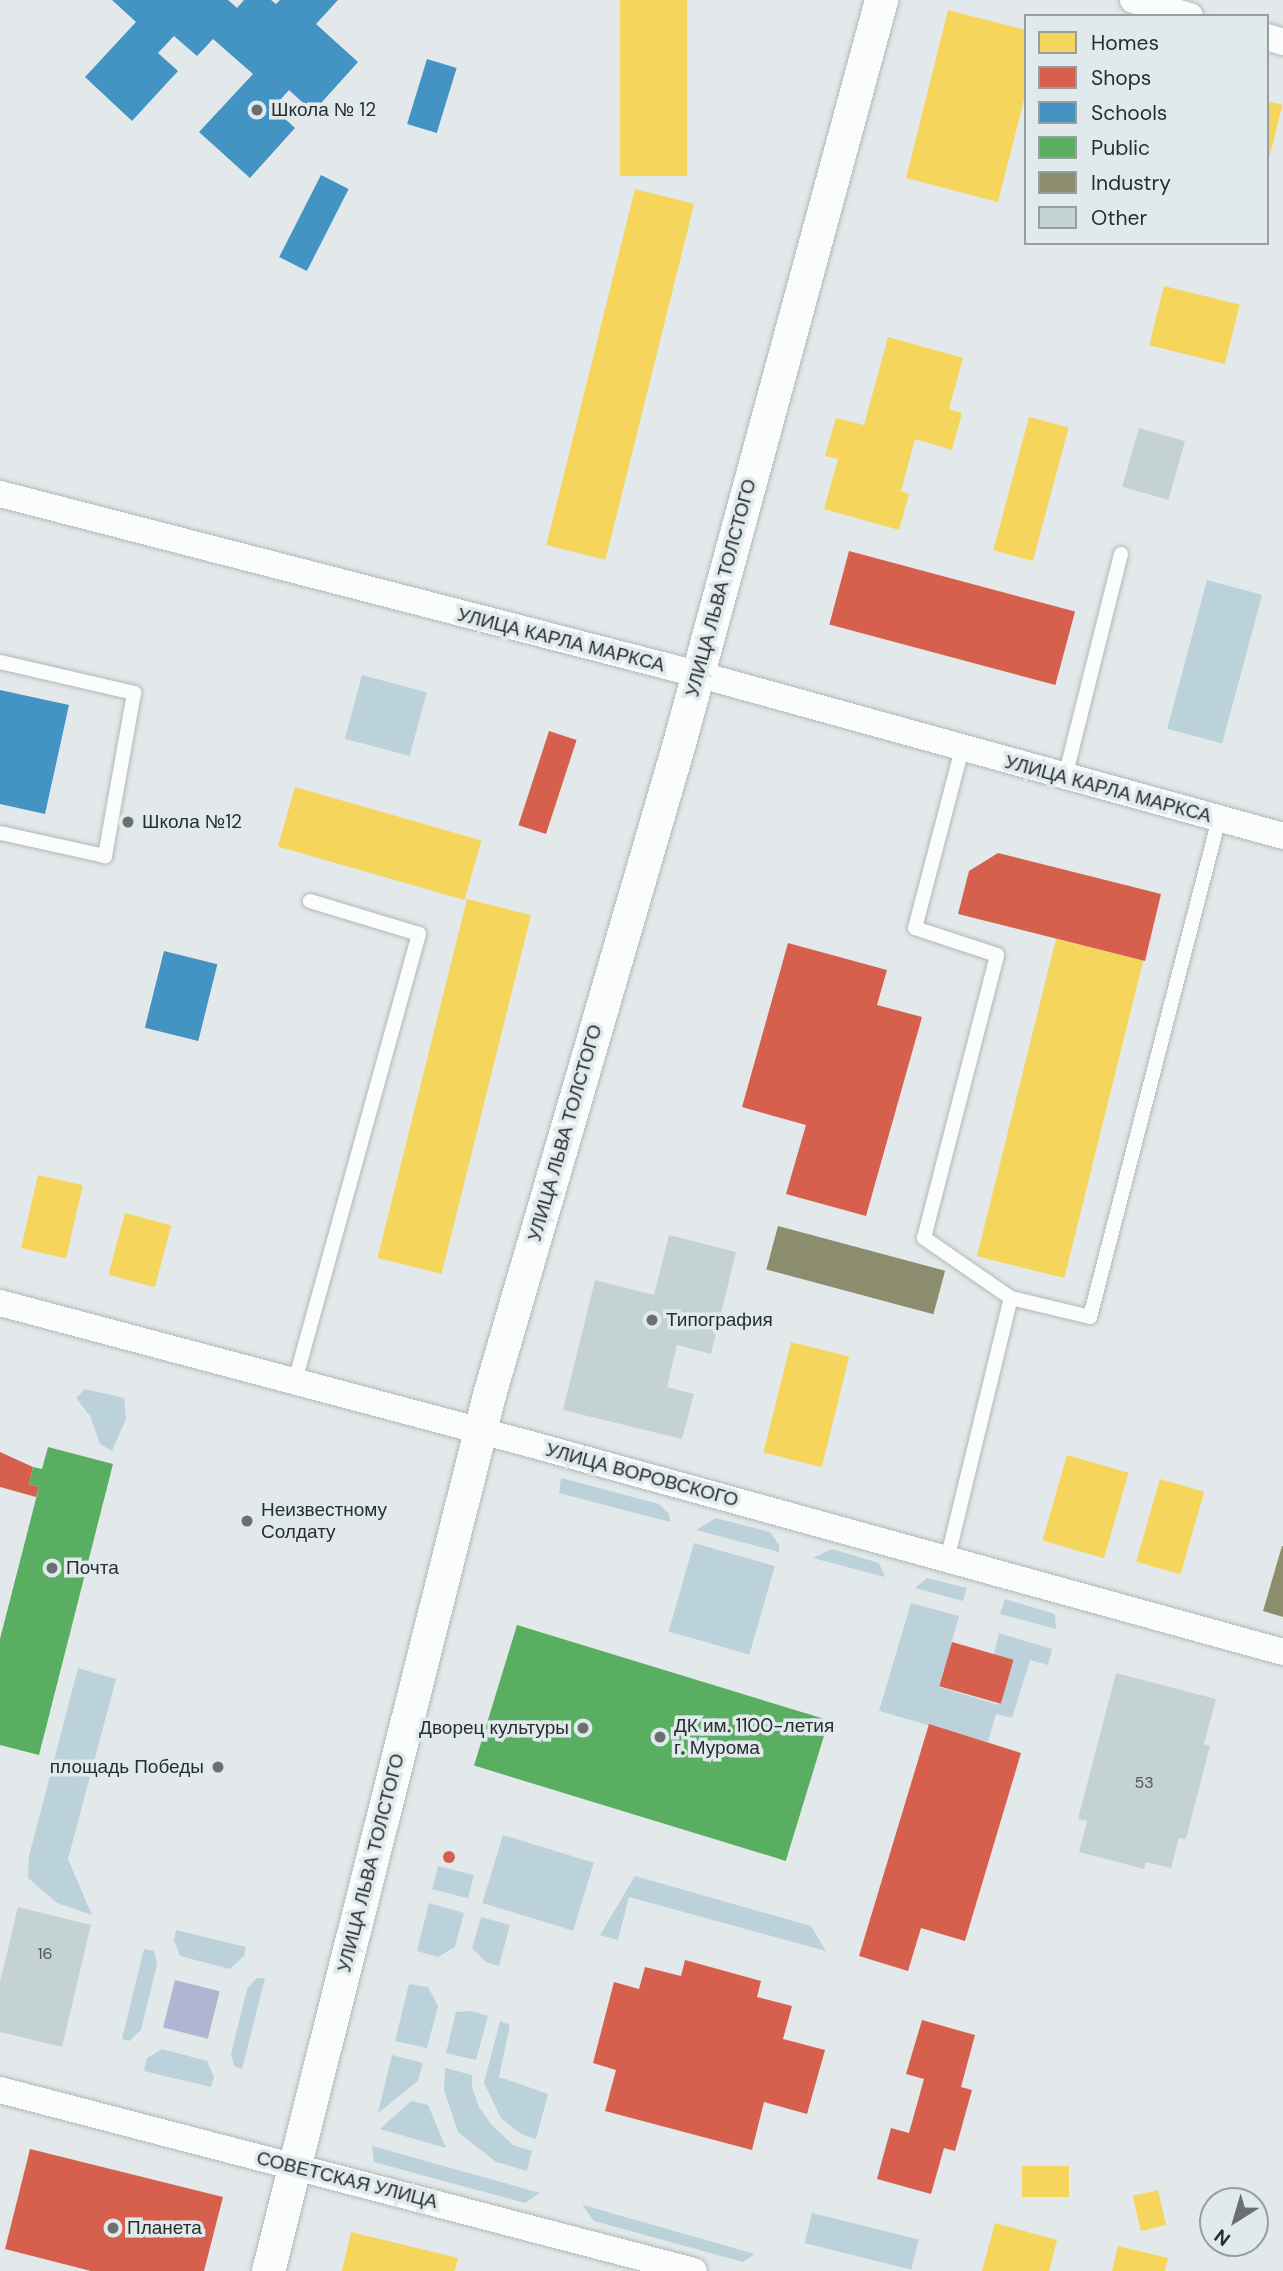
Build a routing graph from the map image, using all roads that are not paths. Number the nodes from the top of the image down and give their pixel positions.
1 (881, 0) edge
2 (1133, 0) edge
3 (1183, 14) edge
4 (0, 494) edge
5 (1121, 554) dead end
6 (0, 662) edge
7 (697, 674) junction
8 (962, 749) junction
9 (1065, 777) junction
10 (1219, 819) junction
11 (0, 833) edge
12 (1283, 836) edge
13 (310, 901) dead end
14 (1011, 1298) junction
15 (0, 1303) edge
16 (295, 1381) junction
17 (480, 1431) junction
18 (947, 1560) junction
19 (1283, 1652) edge
20 (0, 2090) edge
21 (294, 2167) junction
22 (268, 2271) edge
23 (694, 2271) edge

1 - 7 street, УЛИЦА ЛЬВА ТОЛСТОГО
2 - 3 street
4 - 7 street, УЛИЦА КАРЛА МАРКСА
5 - 9 lane
6 - 11 lane
7 - 8 street, УЛИЦА КАРЛА МАРКСА
7 - 17 street, УЛИЦА ЛЬВА ТОЛСТОГО
8 - 9 street, УЛИЦА КАРЛА МАРКСА
8 - 14 lane
9 - 10 street, УЛИЦА КАРЛА МАРКСА
10 - 12 street, УЛИЦА КАРЛА МАРКСА
10 - 14 lane
13 - 16 lane
14 - 18 lane
15 - 16 street, УЛИЦА ВОРОВСКОГО
16 - 17 street, УЛИЦА ВОРОВСКОГО
17 - 18 street, УЛИЦА ВОРОВСКОГО
17 - 21 street, УЛИЦА ЛЬВА ТОЛСТОГО
18 - 19 street, УЛИЦА ВОРОВСКОГО
20 - 21 street, СОВЕТСКАЯ УЛИЦА
21 - 22 street, УЛИЦА ЛЬВА ТОЛСТОГО
21 - 23 street, СОВЕТСКАЯ УЛИЦА

